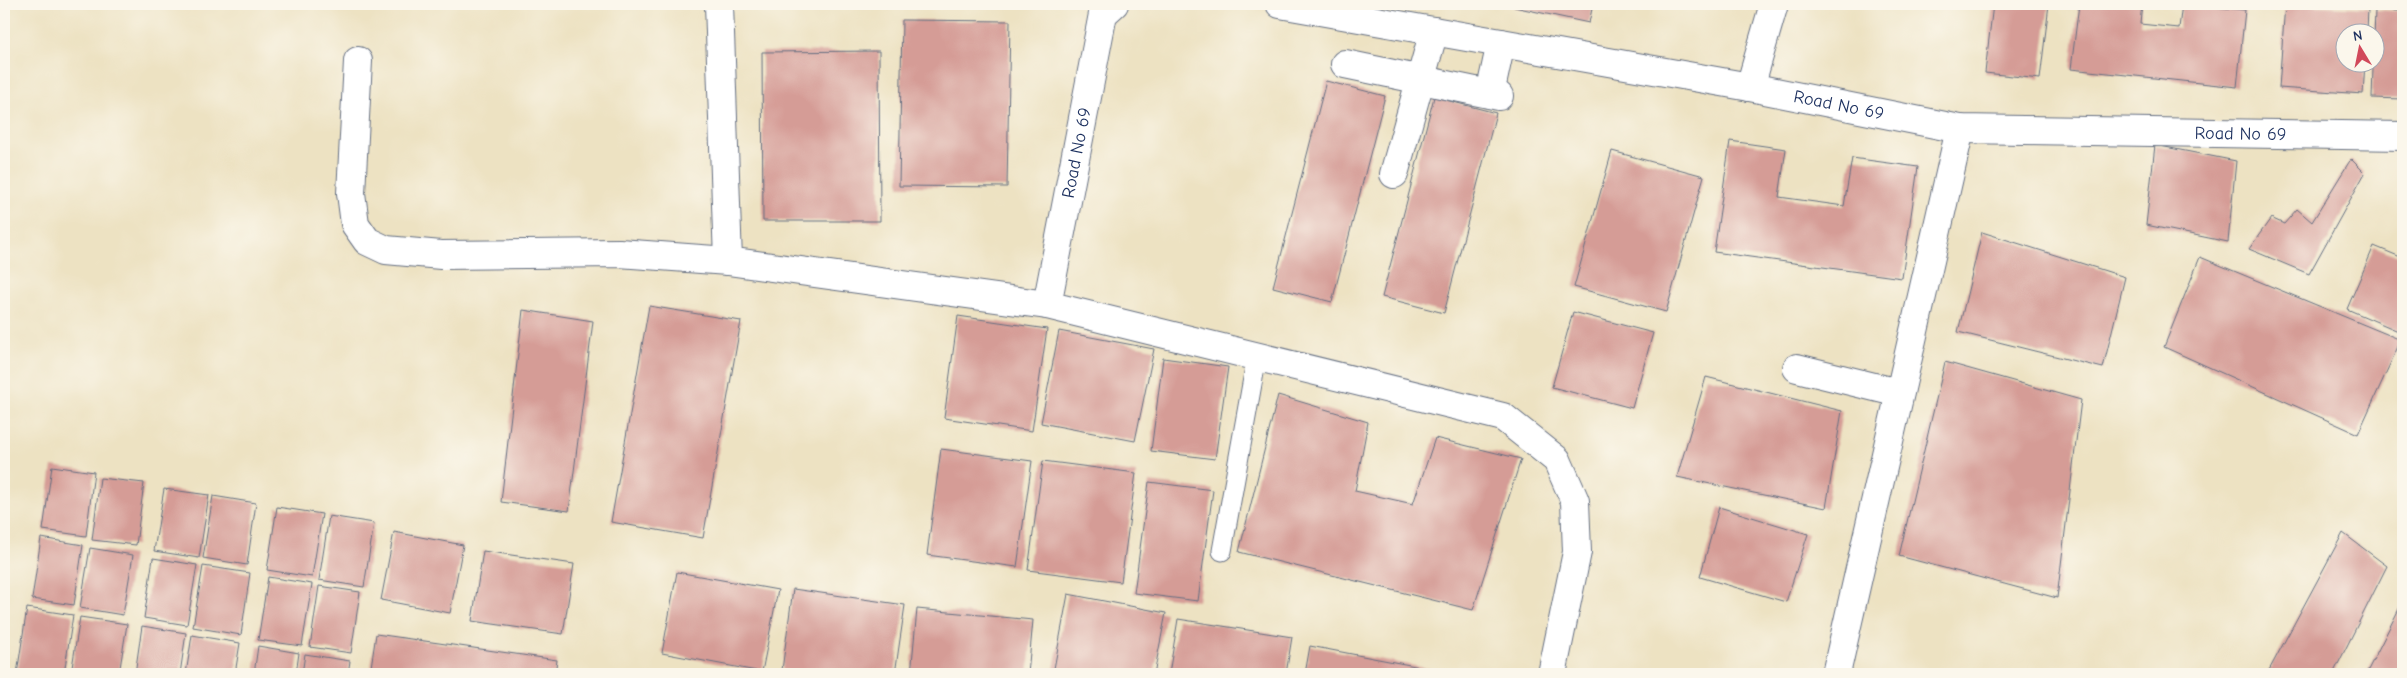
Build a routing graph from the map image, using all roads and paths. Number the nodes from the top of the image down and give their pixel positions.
1 (719, 4) edge
2 (1114, 4) edge
3 (1280, 4) edge
4 (1774, 4) edge
5 (1434, 31) junction
6 (1501, 43) junction
7 (358, 60) dead end
8 (1345, 64) dead end
9 (1421, 80) junction
10 (1750, 87) junction
11 (1960, 129) junction
12 (2403, 136) edge
13 (1394, 174) dead end
14 (728, 261) junction
15 (1047, 305) junction
16 (1257, 356) junction
17 (1797, 368) dead end
18 (1899, 393) junction
19 (1222, 551) dead end
20 (1552, 674) edge
21 (1836, 674) edge

1 - 14 street
2 - 15 street, Road No 69
3 - 5 street, Road No 69
4 - 10 street
5 - 6 street, Road No 69
5 - 9 street
6 - 9 street
6 - 10 street, Road No 69
7 - 14 street
8 - 9 street
9 - 13 street
10 - 11 street, Road No 69
11 - 12 street, Road No 69
11 - 18 street
14 - 15 street
15 - 16 street
16 - 19 lane
16 - 20 street
17 - 18 street
18 - 21 street

